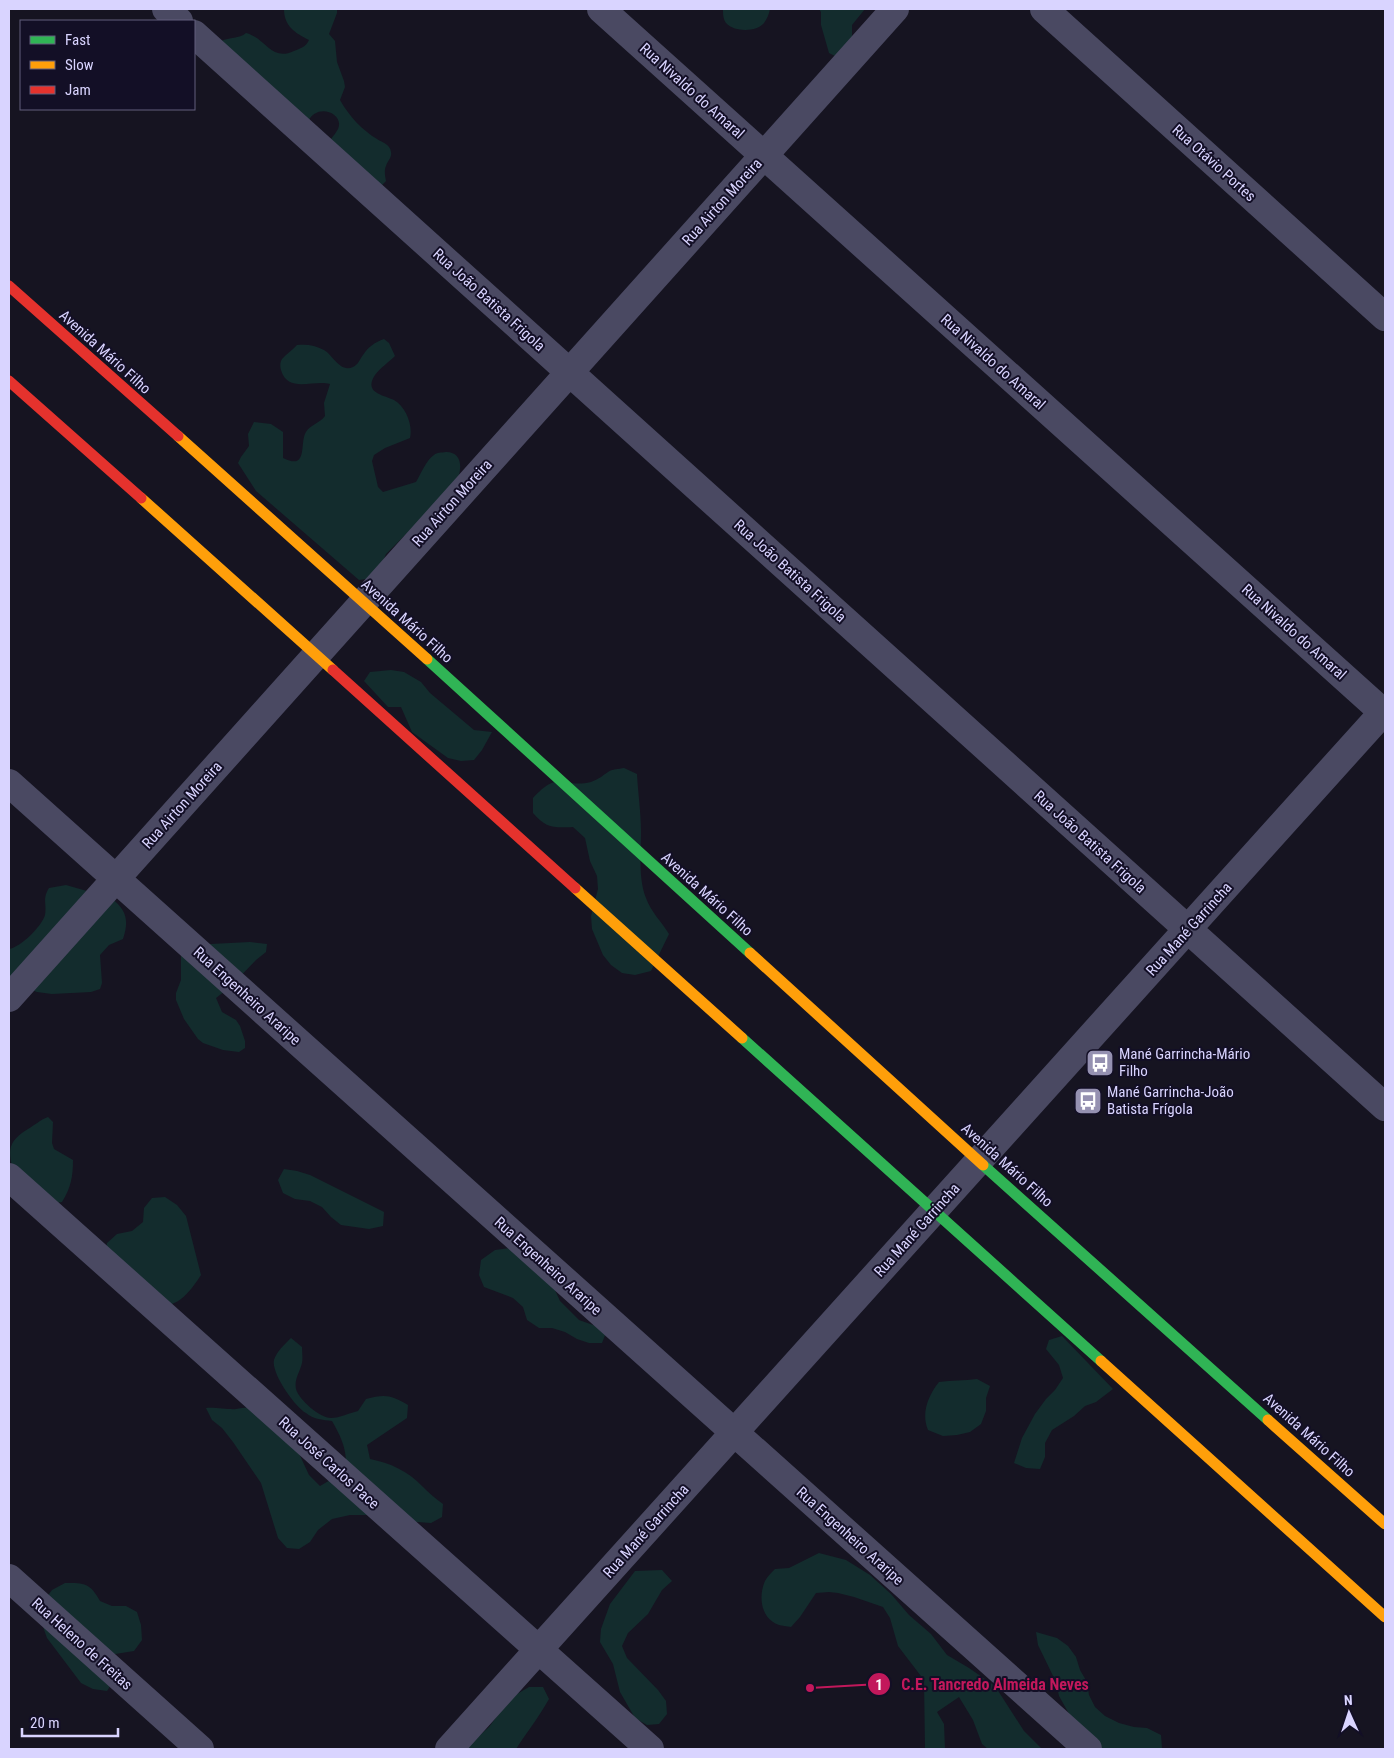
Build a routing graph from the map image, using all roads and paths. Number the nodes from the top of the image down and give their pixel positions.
1 (166, 9) edge
2 (601, 9) edge
3 (895, 9) edge
4 (1044, 9) edge
5 (178, 20) edge
6 (195, 35) edge
7 (764, 155) junction
8 (9, 286) edge
9 (1385, 317) edge
10 (570, 372) junction
11 (9, 382) edge
12 (364, 602) junction
13 (316, 655) junction
14 (1385, 712) edge
15 (9, 783) edge
16 (116, 879) junction
17 (1188, 930) junction
18 (9, 998) edge
19 (1385, 1107) edge
20 (980, 1161) junction
21 (9, 1177) edge
22 (934, 1211) junction
23 (734, 1433) junction
24 (1385, 1524) edge
25 (9, 1578) edge
26 (1385, 1617) edge
27 (539, 1650) junction
28 (200, 1749) edge
29 (449, 1749) edge
30 (650, 1749) edge
31 (1088, 1749) edge

1 - 5 street
2 - 7 street, Rua Nivaldo do Amaral
3 - 7 street, Rua Airton Moreira
4 - 9 street, Rua Otávio Portes
6 - 10 street, Rua João Batista Frigola
7 - 10 street, Rua Airton Moreira
7 - 14 street, Rua Nivaldo do Amaral
8 - 12 main road, Avenida Mário Filho
10 - 12 street, Rua Airton Moreira
10 - 17 street, Rua João Batista Frigola
11 - 13 main road
12 - 13 street, Rua Airton Moreira
12 - 20 main road, Avenida Mário Filho
13 - 16 street, Rua Airton Moreira
13 - 22 main road
14 - 17 street, Rua Mané Garrincha
15 - 16 street, Rua Engenheiro Araripe
16 - 18 street, Rua Airton Moreira
16 - 23 street, Rua Engenheiro Araripe
17 - 19 street, Rua João Batista Frigola
17 - 20 street, Rua Mané Garrincha
20 - 22 street, Rua Mané Garrincha
20 - 24 main road, Avenida Mário Filho
21 - 27 street, Rua José Carlos Pace
22 - 23 street, Rua Mané Garrincha
22 - 26 main road
23 - 27 street, Rua Mané Garrincha
23 - 31 street, Rua Engenheiro Araripe
25 - 28 street, Rua Heleno de Freitas
27 - 29 street, Rua Mané Garrincha
27 - 30 street, Rua José Carlos Pace

